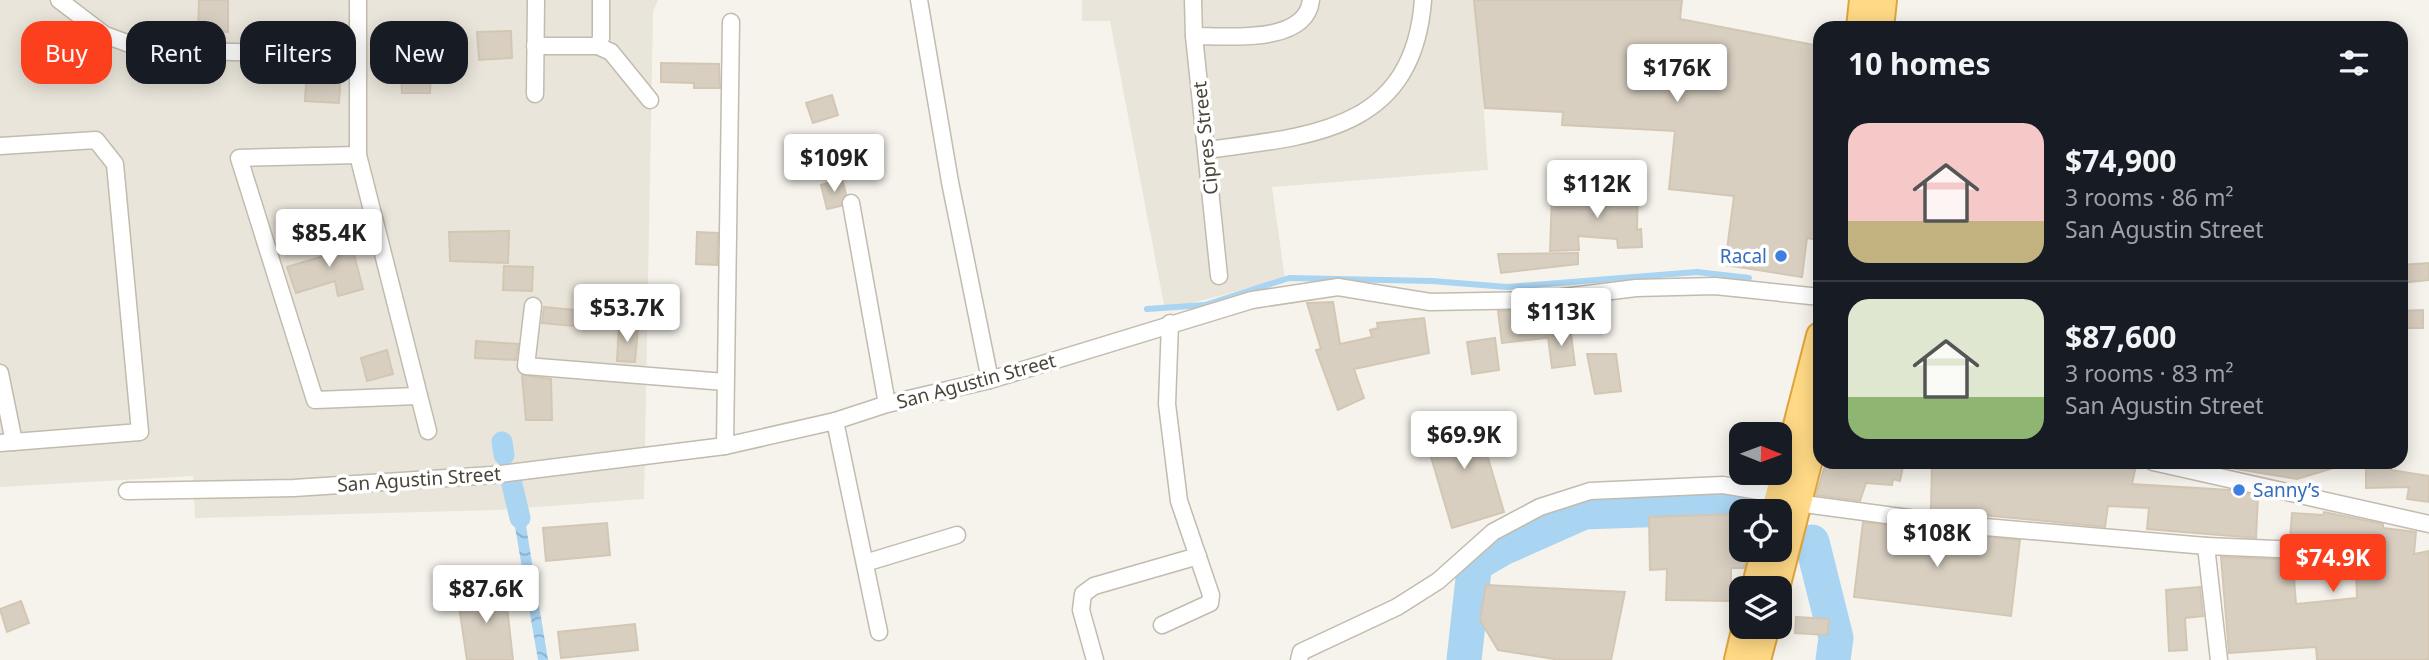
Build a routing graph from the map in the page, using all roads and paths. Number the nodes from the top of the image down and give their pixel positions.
1 (60, 0) edge
2 (358, 0) edge
3 (536, 0) edge
4 (600, 0) edge
5 (919, 0) edge
6 (1193, 0) edge
7 (1311, 0) edge
8 (1423, 0) edge
9 (1863, 0) edge
10 (1883, 0) edge
11 (1861, 21) edge
12 (1881, 21) edge
13 (731, 22) dead end
14 (1194, 36) junction
15 (535, 46) junction
16 (598, 46) junction
17 (240, 52) edge
18 (356, 55) joint
19 (535, 94) dead end
20 (650, 100) dead end
21 (0, 146) edge
22 (1207, 150) junction
23 (358, 155) junction
24 (851, 203) dead end
25 (1219, 276) dead end
26 (1813, 296) edge
27 (533, 306) dead end
28 (1170, 323) junction
29 (1813, 368) edge
30 (0, 373) edge
31 (990, 380) junction
32 (725, 382) junction
33 (417, 396) junction
34 (887, 404) junction
35 (835, 421) junction
36 (428, 430) dead end
37 (1813, 433) edge
38 (7, 442) edge
39 (725, 446) junction
40 (2184, 469) edge
41 (127, 491) dead end
42 (1770, 499) edge
43 (1785, 499) edge
44 (1786, 499) edge
45 (1792, 504) edge
46 (2429, 524) edge
47 (957, 535) dead end
48 (2206, 546) junction
49 (2299, 550) dead end
50 (1198, 556) junction
51 (864, 563) junction
52 (1162, 625) dead end
53 (879, 632) dead end
54 (1743, 639) edge
55 (1763, 639) edge
56 (1095, 660) edge
57 (1299, 660) edge
58 (1738, 660) edge
59 (1757, 660) edge
60 (2219, 660) edge

1 - 17 street
2 - 18 street
3 - 15 street
4 - 16 street
5 - 31 street
6 - 14 street, Cipres Street
7 - 14 street
8 - 22 street
9 - 11 highway
10 - 12 highway
13 - 32 street
14 - 22 street, Cipres Street
15 - 16 street
15 - 19 street
16 - 20 street
18 - 23 street
21 - 38 street
22 - 25 street, Cipres Street
23 - 33 street
23 - 33 street
24 - 34 street
26 - 28 street, San Agustin Street
27 - 32 street
28 - 31 street, San Agustin Street
28 - 50 street
29 - 43 highway
30 - 38 street
31 - 34 street, San Agustin Street
32 - 39 street
33 - 36 street
34 - 35 street, San Agustin Street
35 - 39 street, San Agustin Street
35 - 51 street
37 - 44 highway
39 - 41 street, San Agustin Street
40 - 46 street
42 - 57 street
45 - 48 street
47 - 51 street
48 - 49 street
48 - 60 street
50 - 52 street
50 - 56 street
51 - 53 street
54 - 58 highway
55 - 59 highway

